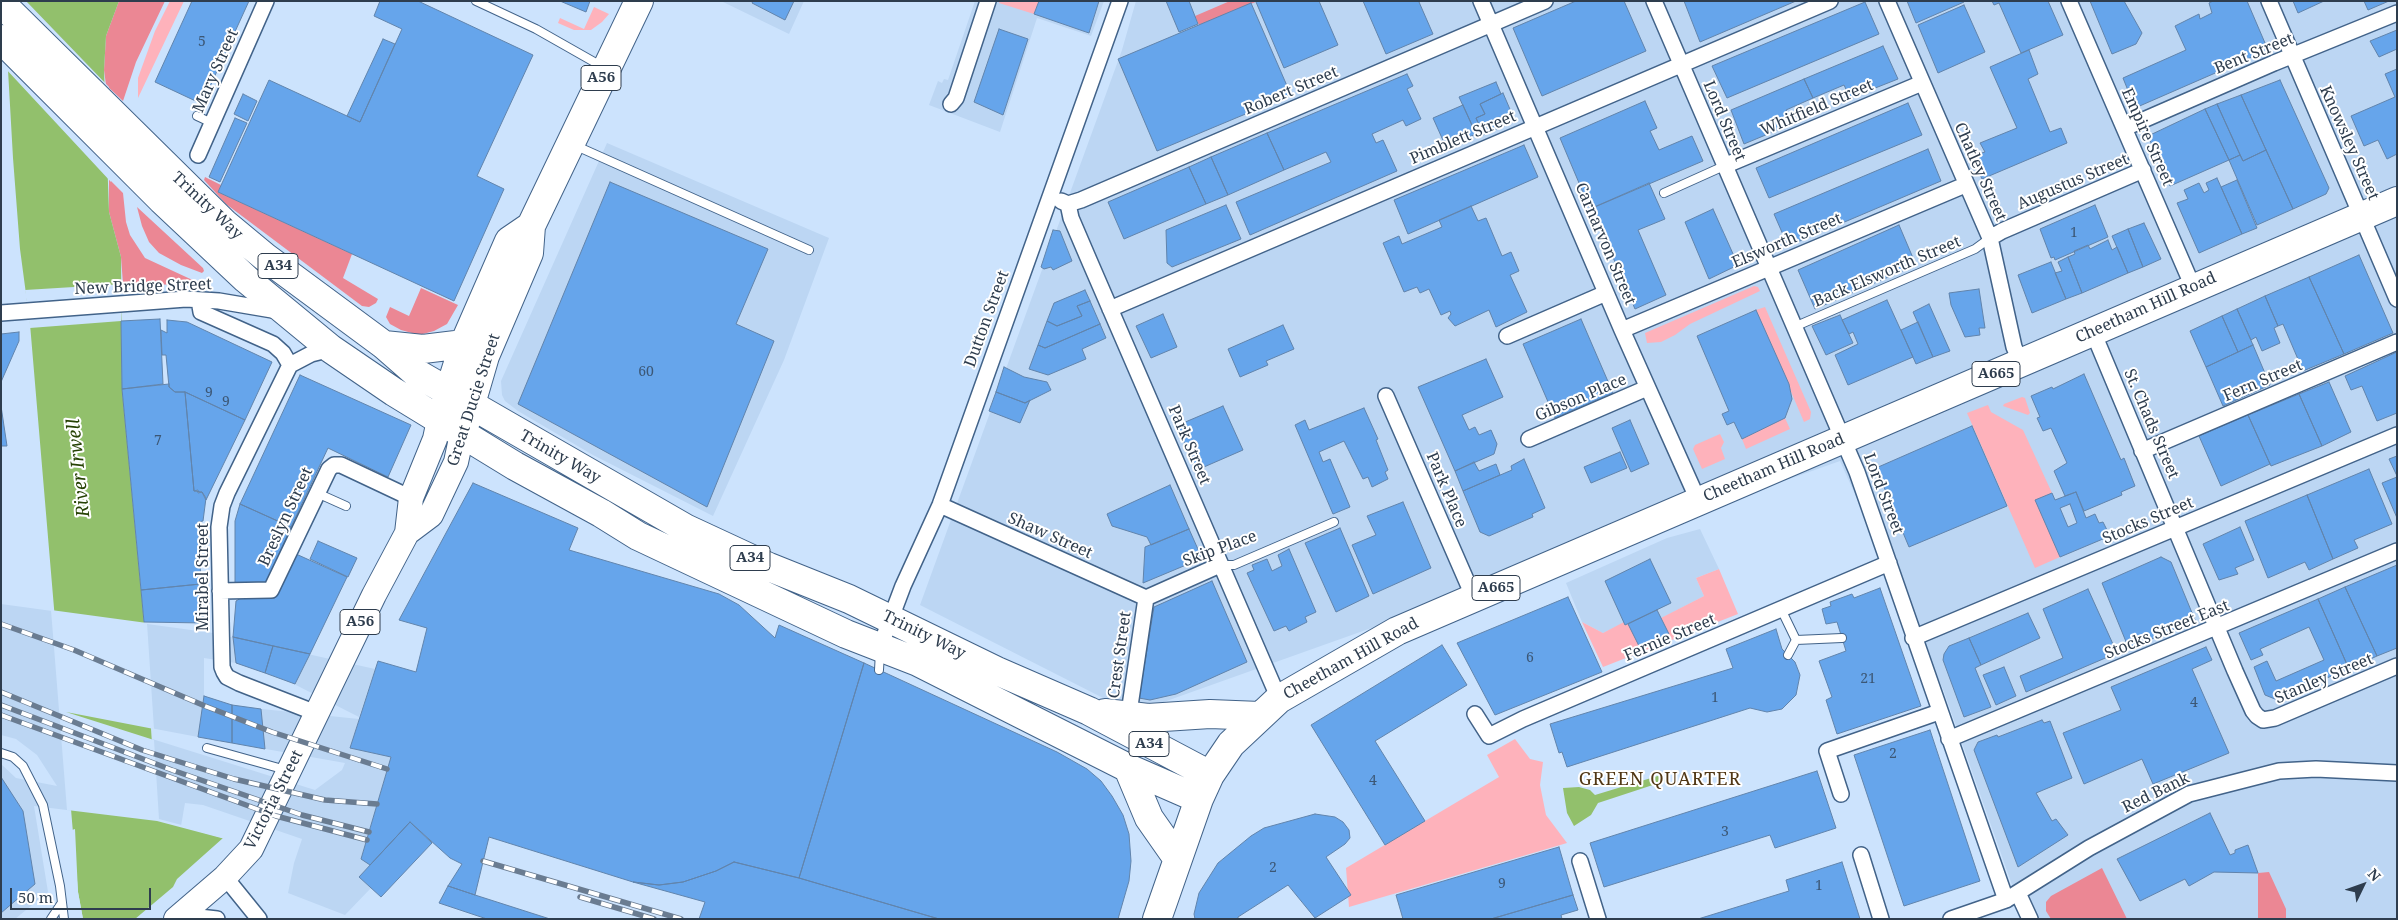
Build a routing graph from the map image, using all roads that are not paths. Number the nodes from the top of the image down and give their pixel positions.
1 (266, 1) edge
2 (476, 1) edge
3 (639, 1) edge
4 (988, 1) edge
5 (1120, 1) edge
6 (1481, 1) edge
7 (1545, 1) edge
8 (1654, 1) edge
9 (1830, 1) edge
10 (1887, 1) edge
11 (2068, 1) edge
12 (2269, 1) edge
13 (1, 3) edge
14 (2397, 13) edge
15 (1491, 25) junction
16 (1, 39) edge
17 (2292, 56) junction
18 (1681, 64) junction
19 (606, 68) junction
20 (1922, 83) junction
21 (951, 104) dead end
22 (197, 116) dead end
23 (212, 123) junction
24 (1536, 126) junction
25 (2125, 128) junction
26 (570, 144) junction
27 (198, 154) dead end
28 (1724, 166) junction
29 (2143, 170) junction
30 (1965, 185) junction
31 (170, 190) junction
32 (1664, 193) dead end
33 (1050, 196) junction
34 (2397, 201) edge
35 (1068, 204) junction
36 (2362, 216) junction
37 (531, 226) junction
38 (1990, 238) junction
39 (809, 250) dead end
40 (1768, 268) junction
41 (2193, 287) junction
42 (1606, 293) junction
43 (2397, 298) edge
44 (199, 300) junction
45 (1110, 309) junction
46 (285, 311) junction
47 (1, 313) edge
48 (1794, 327) junction
49 (1622, 330) junction
50 (2093, 332) junction
51 (1507, 336) dead end
52 (2397, 342) edge
53 (384, 344) junction
54 (464, 344) junction
55 (331, 348) junction
56 (2021, 363) junction
57 (290, 364) junction
58 (1647, 388) junction
59 (1386, 396) dead end
60 (460, 398) junction
61 (439, 420) junction
62 (462, 434) junction
63 (2397, 435) edge
64 (1529, 439) dead end
65 (1842, 440) junction
66 (2142, 451) junction
67 (317, 492) junction
68 (411, 498) junction
69 (1698, 500) junction
70 (346, 506) dead end
71 (940, 506) junction
72 (1334, 522) dead end
73 (2176, 528) junction
74 (407, 533) junction
75 (2397, 552) edge
76 (1890, 563) junction
77 (1220, 565) junction
78 (769, 567) junction
79 (220, 592) junction
80 (1146, 598) junction
81 (1474, 598) junction
82 (1782, 610) junction
83 (889, 618) junction
84 (2217, 628) junction
85 (1842, 638) dead end
86 (1913, 638) junction
87 (1796, 640) junction
88 (1788, 655) dead end
89 (880, 658) junction
90 (2397, 666) edge
91 (1269, 708) junction
92 (1088, 711) junction
93 (1940, 712) junction
94 (316, 713) junction
95 (1475, 714) dead end
96 (1130, 717) junction
97 (2263, 720) joint
98 (1949, 739) junction
99 (207, 748) dead end
100 (1, 753) edge
101 (1128, 768) junction
102 (290, 771) junction
103 (2397, 773) edge
104 (1210, 774) junction
105 (1841, 794) dead end
106 (1199, 799) junction
107 (1861, 855) dead end
108 (1177, 858) junction
109 (1580, 861) dead end
110 (225, 877) junction
111 (2012, 896) junction
112 (61, 904) junction
113 (178, 917) edge
114 (1158, 917) edge
115 (51, 919) edge
116 (64, 919) edge
117 (217, 919) edge
118 (258, 919) edge
119 (1598, 919) edge
120 (1881, 919) edge
121 (1951, 919) edge
122 (2030, 919) edge

1 - 23 street, Mary Street
2 - 19 lane
3 - 19 highway, Great Ducie Street / A56
4 - 21 street
5 - 33 street, Dutton Street
6 - 15 street, Carnarvon Street
7 - 15 street, Robert Street
8 - 18 street, Lord Street
9 - 18 street, Pimblett Street
10 - 20 street, Chatley Street
11 - 25 street, Empire Street
12 - 17 street, Knowsley Street
13 - 31 highway, Trinity Way / A34
14 - 17 street, Bent Street
15 - 24 street, Carnarvon Street
15 - 35 street, Robert Street
16 - 31 highway, Trinity Way / A34
17 - 25 street, Bent Street
17 - 36 street, Knowsley Street
18 - 24 street, Pimblett Street
18 - 28 street, Lord Street
19 - 26 highway, Great Ducie Street / A56
20 - 28 street, Whitfield Street
20 - 30 street, Chatley Street
22 - 23 lane
23 - 27 street, Mary Street
24 - 42 street, Carnarvon Street
24 - 45 street, Pimblett Street
25 - 29 street, Empire Street
26 - 37 highway, Great Ducie Street / A56
26 - 39 lane
28 - 32 lane
28 - 40 street, Lord Street
29 - 38 street, Augustus Street
29 - 41 street, Empire Street
30 - 38 street, Chatley Street
30 - 40 street, Elsworth Street
31 - 46 highway, Trinity Way / A34
31 - 53 highway, Trinity Way / A34
33 - 35 street
33 - 71 street, Dutton Street
34 - 36 highway, Cheetham Hill Road / A665
35 - 45 street, Park Street
36 - 41 highway, Cheetham Hill Road / A665
36 - 43 street, Knowsley Street
37 - 54 highway, Great Ducie Street / A56
37 - 60 highway, Great Ducie Street / A56
38 - 48 lane, Back Elsworth Street
38 - 56 street, Chatley Street
40 - 48 street, Lord Street
40 - 49 street, Elsworth Street
41 - 50 highway, Cheetham Hill Road / A665
42 - 49 street, Carnarvon Street
42 - 51 street
44 - 46 street, New Bridge Street
44 - 47 street, New Bridge Street
44 - 57 street
45 - 77 street, Park Street
46 - 55 highway, Trinity Way / A34
48 - 65 street, Lord Street
49 - 58 street, Carnarvon Street
50 - 56 highway, Cheetham Hill Road / A665
50 - 66 street, St. Chads Street
52 - 66 street, Fern Street
53 - 54 highway, A34
53 - 60 highway, Trinity Way / A34
54 - 60 highway, Great Ducie Street / A56
55 - 57 street
55 - 61 highway, Trinity Way / A34
56 - 65 highway, Cheetham Hill Road / A665
57 - 79 street, Mirabel Street
58 - 64 street, Gibson Place
58 - 69 street, Carnarvon Street
59 - 81 street, Park Place
60 - 61 highway, Great Ducie Street / A56
60 - 62 highway, Great Ducie Street / A56
60 - 78 highway, Trinity Way / A34
61 - 62 highway, Trinity Way / A34
61 - 68 main road, Great Ducie Street / A56
62 - 74 main road, Great Ducie Street / A56
62 - 89 highway, Trinity Way / A34
63 - 73 street, Stocks Street
65 - 69 highway, Cheetham Hill Road / A665
65 - 76 street, Lord Street
66 - 73 street, St. Chads Street
67 - 68 street, Breslyn Street
67 - 70 lane
67 - 79 street, Breslyn Street
68 - 74 main road, Great Ducie Street / A56
69 - 81 highway, Cheetham Hill Road / A665
71 - 80 street, Shaw Street
71 - 83 street, Dutton Street
72 - 77 lane, Skip Place
73 - 84 street, St. Chads Street
73 - 86 street, Stocks Street
74 - 94 main road, Great Ducie Street / A56
75 - 84 street, Stocks Street East
76 - 82 street, Fernie Street
76 - 86 street, Lord Street
77 - 80 street, Skip Place
77 - 91 street, Park Street
78 - 83 highway, Trinity Way / A34
78 - 89 highway
79 - 94 street, Mirabel Street
80 - 96 street, Crest Street
81 - 91 highway, Cheetham Hill Road / A665
82 - 87 lane
82 - 95 street, Fernie Street
83 - 89 street, Dutton Street
83 - 92 highway, Trinity Way / A34
84 - 97 street, St. Chads Street
84 - 98 street, Stocks Street East
85 - 87 lane
86 - 93 street, Lord Street
87 - 88 lane
89 - 101 highway, Trinity Way / A34
90 - 97 street, Stanley Street
91 - 96 highway
91 - 104 highway, Cheetham Hill Road / A665
92 - 96 highway
92 - 104 highway, Trinity Way / A34
93 - 98 street, Lord Street
93 - 105 street
94 - 102 main road, Victoria Street / A56
98 - 111 street, Lord Street
99 - 102 lane
100 - 112 lane
101 - 106 highway
101 - 108 highway
102 - 110 main road, Victoria Street / A56
103 - 111 street, Red Bank
104 - 106 highway, Cheetham Hill Road / A665
106 - 108 highway, Cheetham Hill Road / A665
107 - 120 street
108 - 114 highway, Cheetham Hill Road / A665
109 - 119 street
110 - 113 main road, Victoria Street / A56
110 - 118 street
111 - 121 street, Red Bank
111 - 122 street, Lord Street
112 - 115 lane
112 - 116 lane
113 - 117 street

